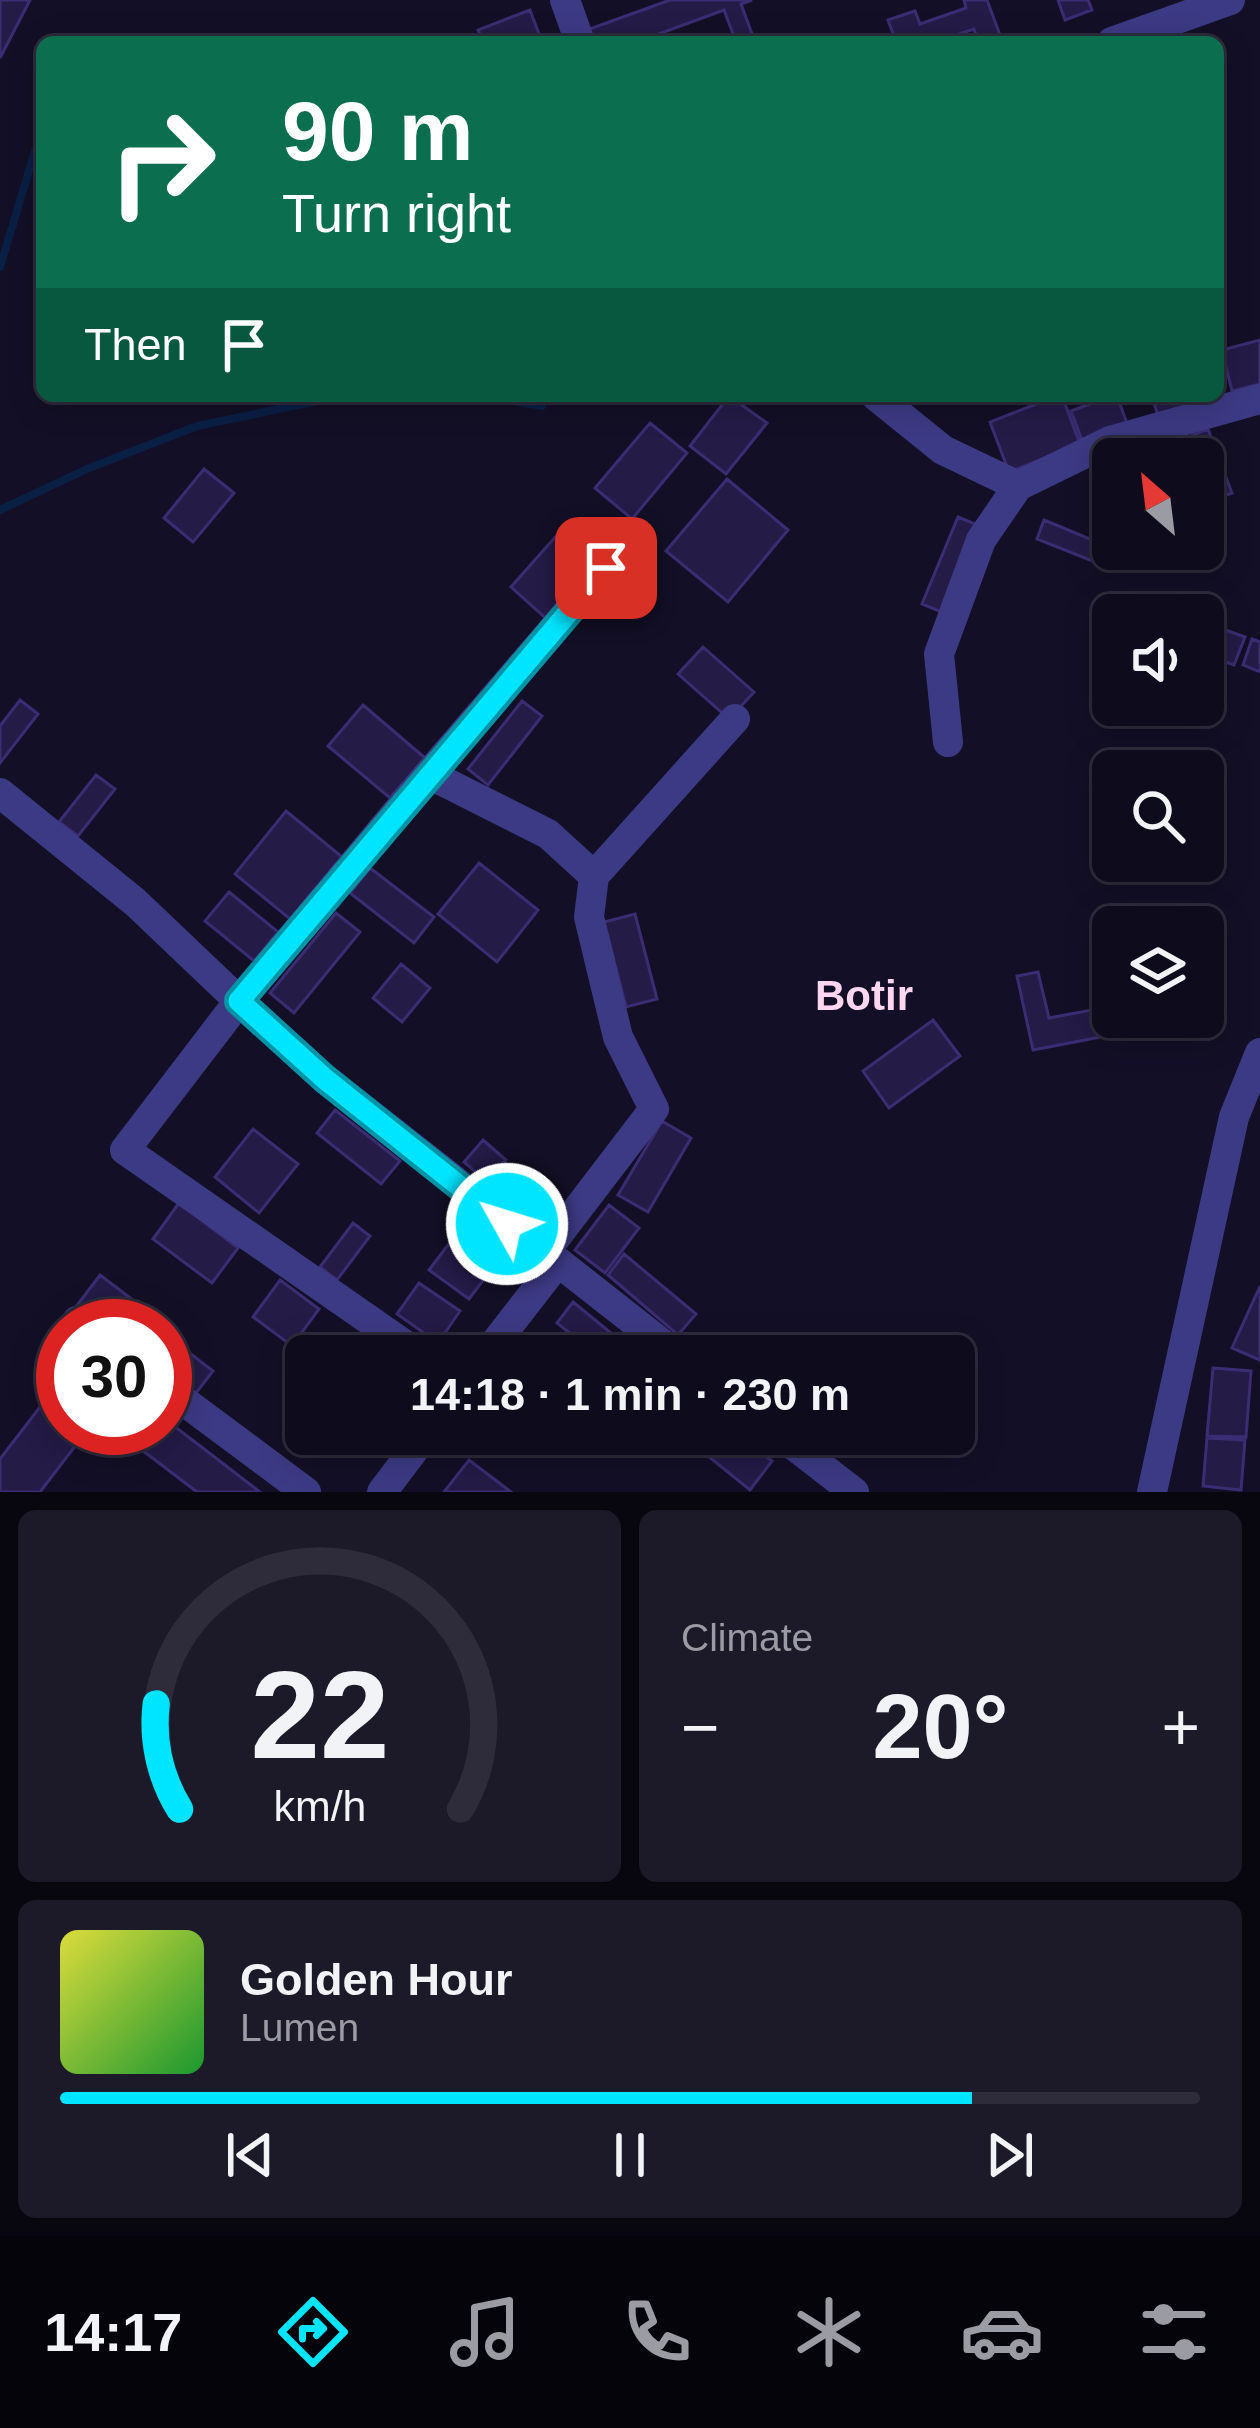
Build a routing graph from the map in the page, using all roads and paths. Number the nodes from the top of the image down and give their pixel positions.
1 (565, 0) edge
2 (1230, 0) edge
3 (578, 36) edge
4 (1129, 36) edge
5 (1260, 399) edge
6 (884, 402) edge
7 (1018, 486) junction
8 (635, 533) dead end
9 (735, 719) dead end
10 (948, 742) dead end
11 (429, 774) junction
12 (0, 793) edge
13 (594, 876) junction
14 (239, 1001) junction
15 (1260, 1053) edge
16 (550, 1258) junction
17 (391, 1335) edge
18 (499, 1335) edge
19 (650, 1335) edge
20 (192, 1407) edge
21 (410, 1455) edge
22 (806, 1455) edge
23 (306, 1492) edge
24 (382, 1492) edge
25 (854, 1492) edge
26 (1151, 1492) edge

1 - 3 street
2 - 4 street
5 - 7 street
6 - 7 street
7 - 10 street
8 - 11 street
9 - 13 street
11 - 13 street
11 - 14 street
12 - 14 street
13 - 16 street
14 - 16 street
14 - 17 street
15 - 26 street
16 - 18 street
16 - 19 street
20 - 23 street
21 - 24 street
22 - 25 street

